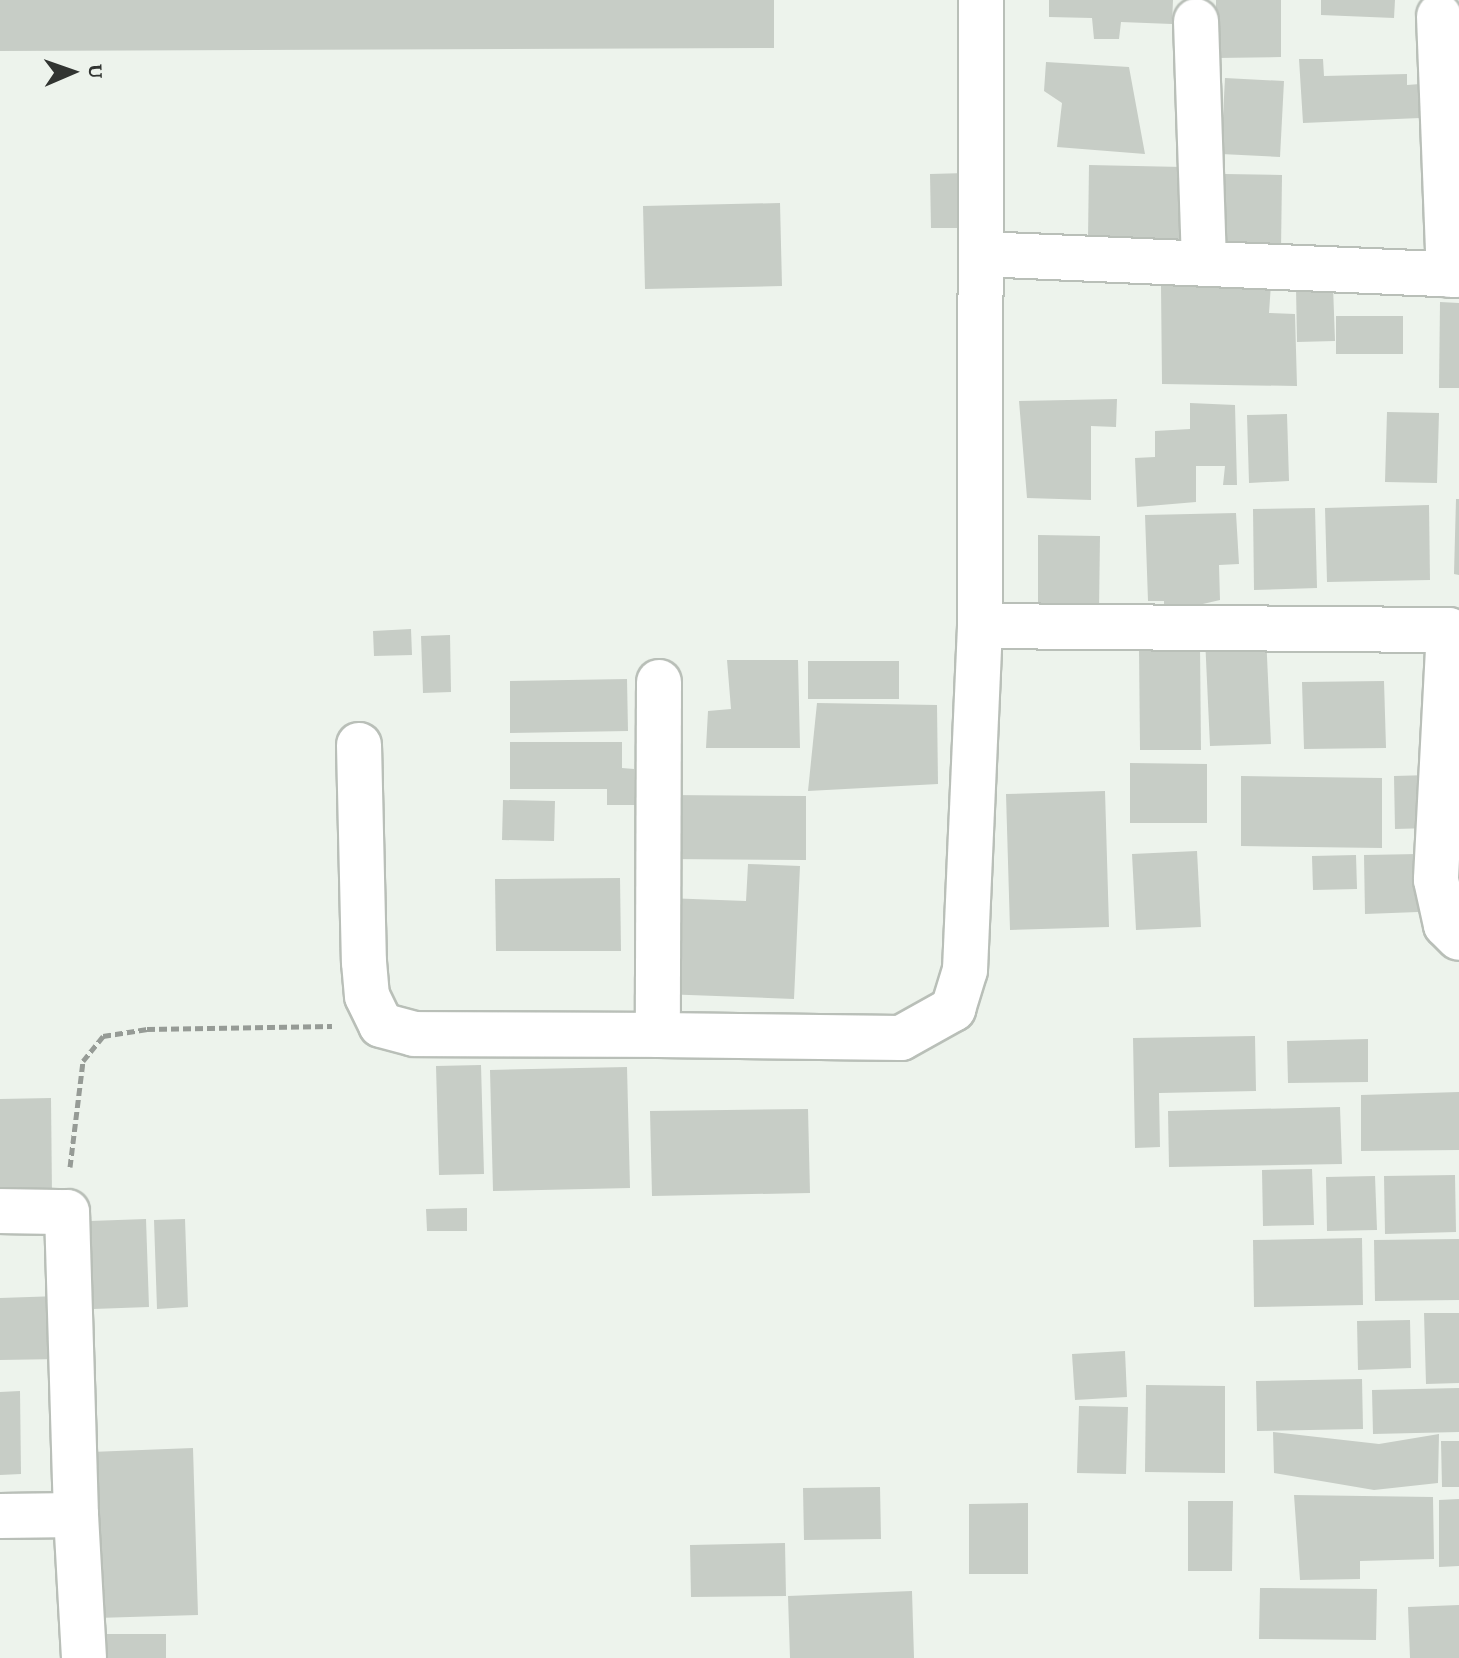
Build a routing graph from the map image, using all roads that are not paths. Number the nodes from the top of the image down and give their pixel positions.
1 (981, 0) edge
2 (1439, 16) dead end
3 (1196, 21) dead end
4 (981, 254) junction
5 (1204, 263) junction
6 (1454, 275) edge
7 (980, 626) junction
8 (1454, 630) edge
9 (659, 682) dead end
10 (359, 745) dead end
11 (1459, 938) edge
12 (658, 1035) junction
13 (0, 1211) edge
14 (76, 1515) junction
15 (0, 1516) edge
16 (84, 1658) edge

1 - 4 street
2 - 6 street
3 - 5 street
4 - 5 street
4 - 7 street
5 - 6 street
7 - 8 street
7 - 12 street
8 - 11 street
9 - 12 street
10 - 12 street
13 - 14 street
14 - 15 street
14 - 16 street

